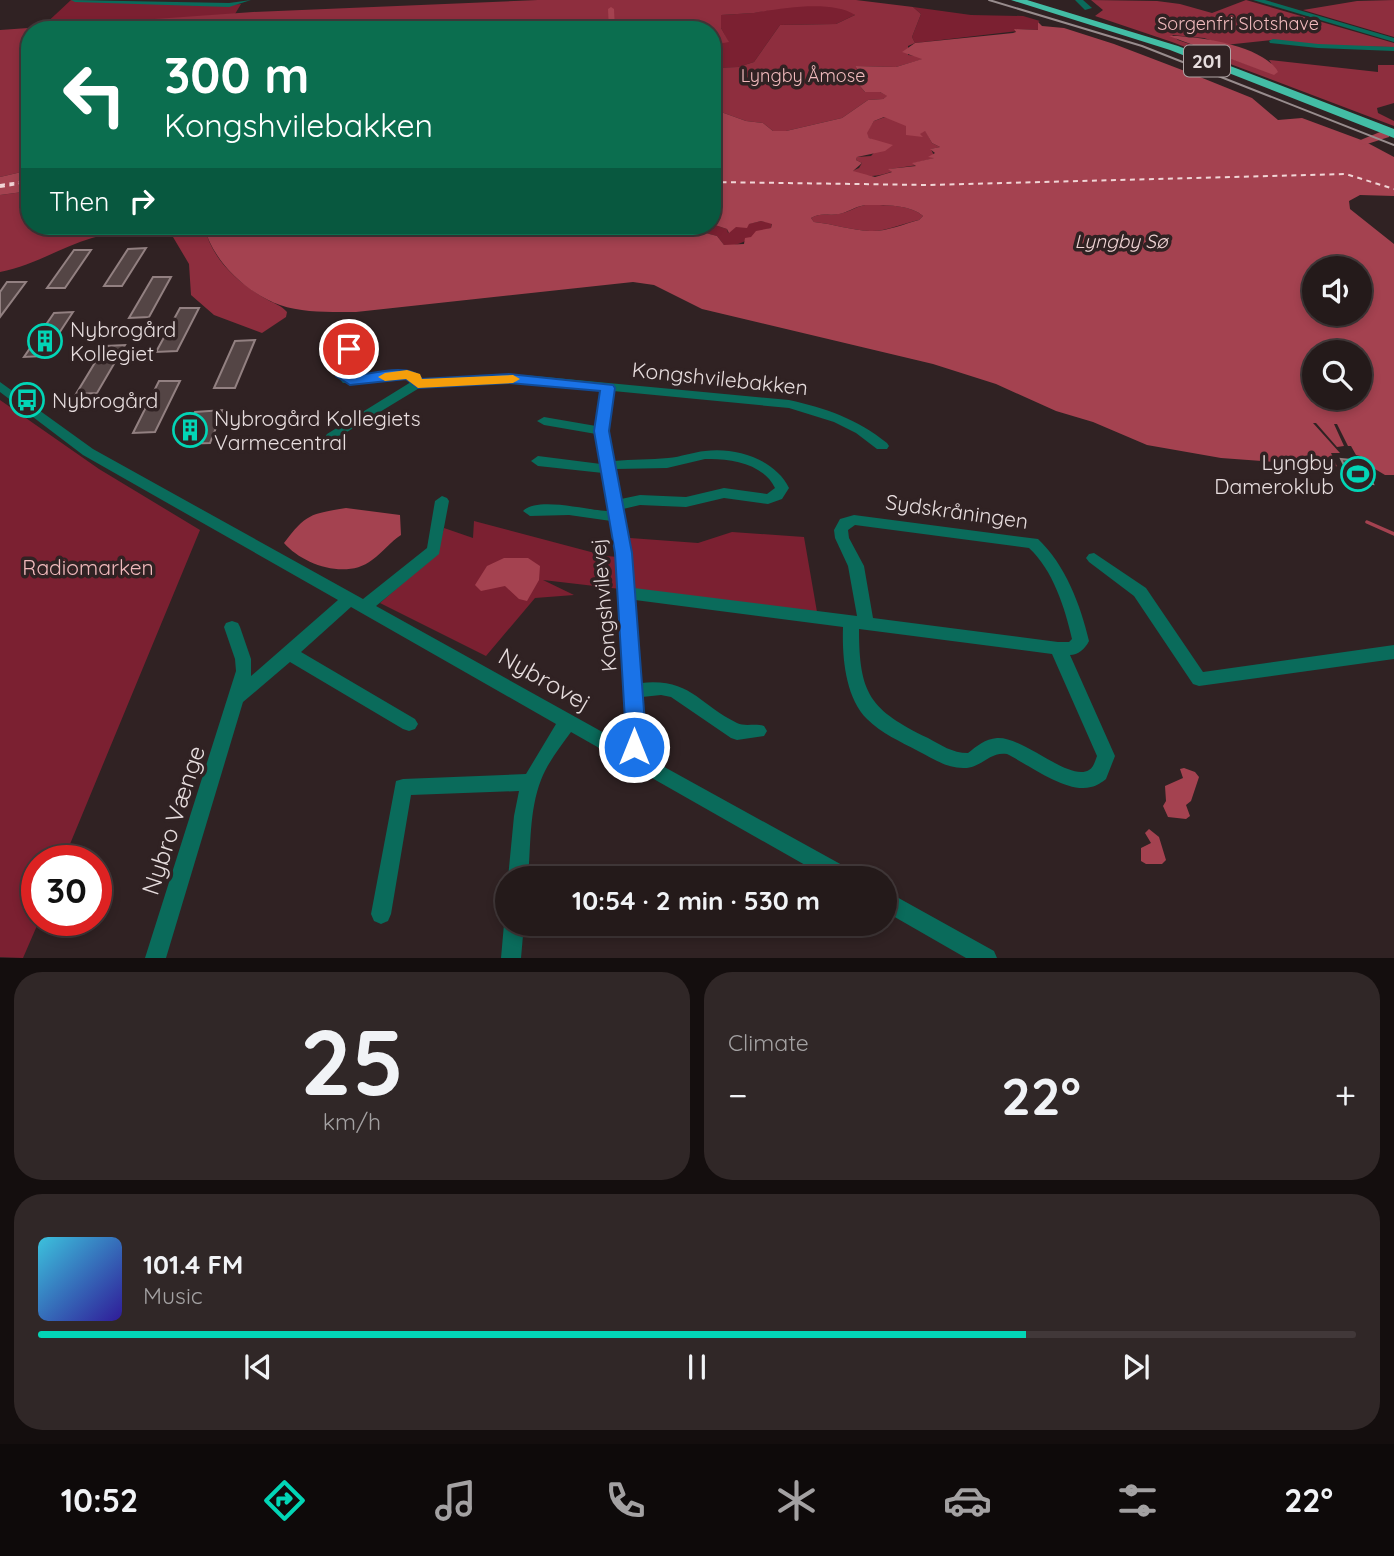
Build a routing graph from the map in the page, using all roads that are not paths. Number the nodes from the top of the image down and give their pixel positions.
1 (75, 0) edge
2 (247, 0) edge
3 (1016, 0) edge
4 (1028, 0) edge
5 (1079, 0) edge
6 (1258, 0) edge
7 (1088, 8) dead end
8 (1394, 40) edge
9 (1273, 41) dead end
10 (1394, 49) edge
11 (1394, 132) edge
12 (349, 349) dead end
13 (418, 383) junction
14 (0, 386) edge
15 (607, 388) junction
16 (544, 421) dead end
17 (602, 431) junction
18 (332, 437) dead end
19 (883, 446) dead end
20 (538, 461) dead end
21 (607, 468) junction
22 (442, 501) dead end
23 (530, 511) dead end
24 (615, 511) junction
25 (1094, 558) dead end
26 (627, 593) junction
27 (357, 603) junction
28 (858, 622) junction
29 (232, 627) dead end
30 (1058, 648) junction
31 (1394, 652) edge
32 (289, 653) junction
33 (633, 691) junction
34 (238, 698) junction
35 (567, 723) junction
36 (408, 724) dead end
37 (758, 732) dead end
38 (629, 756) junction
39 (531, 782) junction
40 (519, 866) edge
41 (825, 866) edge
42 (897, 907) edge
43 (381, 914) dead end
44 (513, 936) edge
45 (155, 957) edge
46 (511, 957) edge
47 (987, 957) edge

1 - 2 street
3 - 11 highway, 201
4 - 11 highway, 201
5 - 7 street
6 - 8 street
9 - 10 street
12 - 13 street, Kongshvilebakken
13 - 15 street, Kongshvilebakken
13 - 18 street, Kongshvilebakken
14 - 27 street, Nybrovej
15 - 17 street, Kongshvilevej
15 - 19 street, Kongshvilebakken
16 - 17 street
17 - 21 street, Kongshvilevej
20 - 21 street, Kongshvilevej
21 - 24 street, Kongshvilevej
21 - 24 street, Kongshvilevej
22 - 27 street
23 - 24 street, Kongshvilevej
24 - 26 street, Kongshvilevej
25 - 31 street
26 - 28 street
26 - 33 street, Kongshvilevej
27 - 32 street
27 - 35 street, Nybrovej
28 - 30 street
28 - 30 street, Sydskråningen
28 - 30 street, Sydskråningen
29 - 34 street, Nybro Vænge
32 - 34 street
32 - 36 street
33 - 37 street, Kongshvilevej
33 - 38 street, Kongshvilevej
34 - 45 street, Nybro Vænge
35 - 38 street, Nybrovej
35 - 39 street
38 - 41 street, Nybrovej
39 - 40 street
39 - 43 street
42 - 47 street
44 - 46 street

